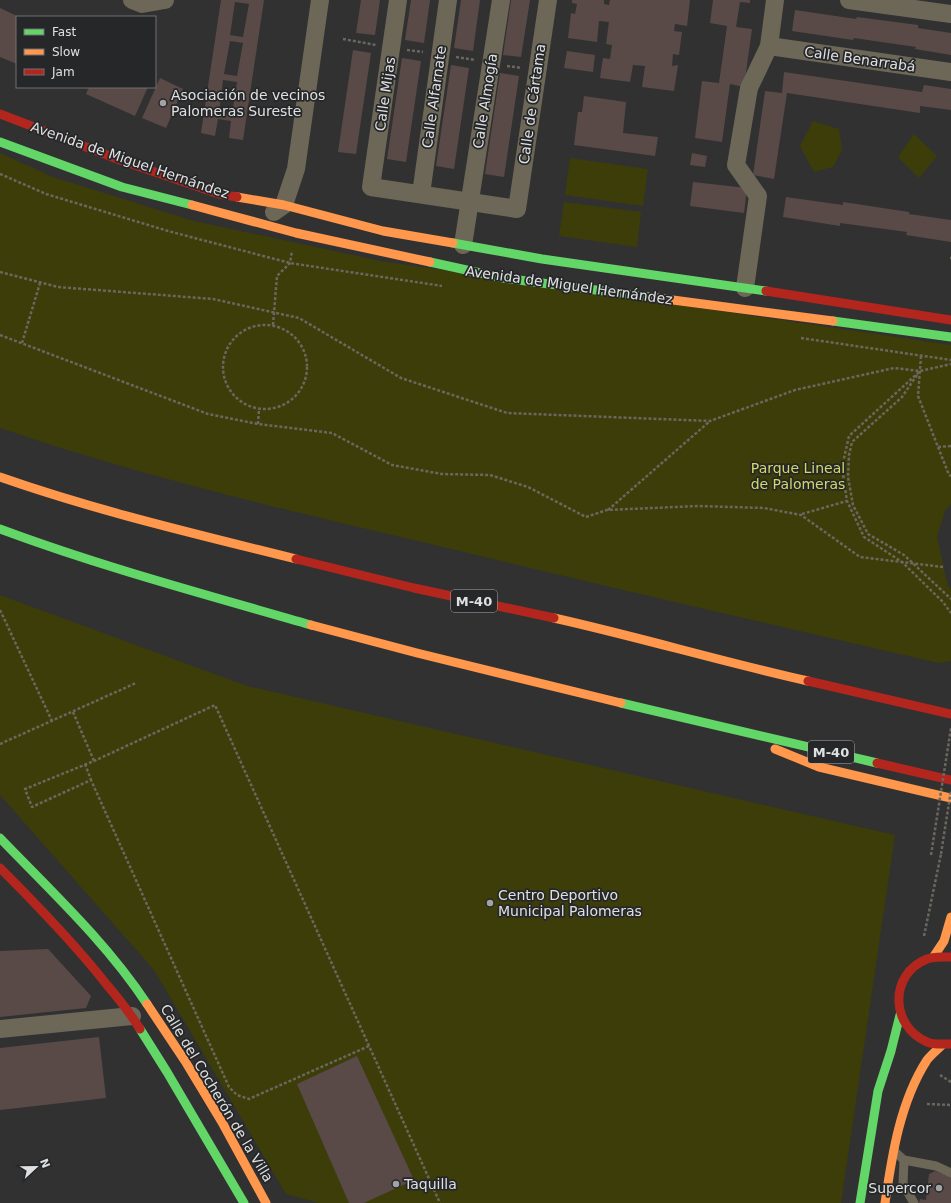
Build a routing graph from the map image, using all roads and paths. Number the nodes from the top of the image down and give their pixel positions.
1 (132, 0) edge
2 (165, 0) edge
3 (320, 0) edge
4 (398, 0) edge
5 (448, 0) edge
6 (501, 0) edge
7 (548, 0) edge
8 (775, 0) edge
9 (849, 0) edge
10 (951, 14) edge
11 (769, 46) junction
12 (951, 72) edge
13 (0, 114) edge
14 (0, 142) edge
15 (420, 194) junction
16 (470, 202) junction
17 (192, 206) junction
18 (284, 206) junction
19 (296, 233) junction
20 (463, 245) junction
21 (0, 272) edge
22 (40, 282) junction
23 (745, 288) junction
24 (274, 313) junction
25 (951, 320) edge
26 (273, 325) junction
27 (0, 335) edge
28 (951, 337) edge
29 (22, 343) junction
30 (922, 356) dead end
31 (951, 364) edge
32 (920, 371) junction
33 (259, 409) junction
34 (710, 421) junction
35 (258, 424) junction
36 (951, 446) edge
37 (938, 447) junction
38 (951, 476) edge
39 (0, 477) edge
40 (847, 501) junction
41 (608, 510) junction
42 (801, 515) junction
43 (0, 530) edge
44 (902, 562) junction
45 (913, 563) junction
46 (943, 567) dead end
47 (951, 600) edge
48 (0, 610) edge
49 (951, 613) edge
50 (771, 673) junction
51 (136, 683) dead end
52 (935, 701) dead end
53 (73, 712) junction
54 (951, 714) edge
55 (52, 721) junction
56 (711, 723) junction
57 (951, 728) edge
58 (0, 744) edge
59 (94, 761) junction
60 (85, 764) junction
61 (91, 780) junction
62 (951, 780) edge
63 (951, 790) edge
64 (951, 798) edge
65 (0, 838) edge
66 (941, 854) dead end
67 (931, 855) dead end
68 (0, 868) edge
69 (951, 917) edge
70 (934, 956) junction
71 (951, 957) edge
72 (900, 1015) junction
73 (132, 1016) junction
74 (0, 1029) edge
75 (946, 1045) edge
76 (369, 1046) junction
77 (939, 1074) dead end
78 (951, 1082) edge
79 (924, 1104) dead end
80 (951, 1105) edge
81 (893, 1151) junction
82 (904, 1160) junction
83 (951, 1173) edge
84 (244, 1203) edge
85 (266, 1203) edge
86 (440, 1203) edge
87 (860, 1203) edge
88 (885, 1203) edge
89 (914, 1203) edge

1 - 2 street
3 - 18 street
4 - 15 street, Calle Mijas
5 - 15 street, Calle Alfarnate
6 - 16 street, Calle Almogía
7 - 16 street, Calle de Cártama
8 - 11 street
9 - 10 street
11 - 12 street, Calle Benarrabá
11 - 23 street
13 - 18 main road, Avenida de Miguel Hernández
14 - 17 main road, Avenida de Miguel Hernández
15 - 16 street
16 - 20 street, Calle Almogía
17 - 18 street, Avenida de Miguel Hernández
17 - 19 main road, Avenida de Miguel Hernández
18 - 20 main road, Avenida de Miguel Hernández
19 - 24 path
19 - 28 main road, Avenida de Miguel Hernández
20 - 23 main road, Avenida de Miguel Hernández
21 - 22 path
22 - 24 path
22 - 29 path
23 - 25 main road, Avenida de Miguel Hernández
24 - 26 path
24 - 34 path
26 - 33 path
26 - 33 path
27 - 29 path
29 - 35 path
30 - 32 path
31 - 32 path
32 - 34 path
32 - 37 path
32 - 40 path
32 - 45 path
33 - 35 path
34 - 41 path
35 - 41 path
36 - 37 path
37 - 38 path
39 - 50 main road, M-40
40 - 42 path
40 - 44 path
41 - 42 path
42 - 44 path
43 - 56 main road, M-40
44 - 45 path
44 - 49 path
45 - 46 path
45 - 47 path
48 - 55 path
50 - 52 main road
50 - 54 main road, M-40
51 - 53 path
53 - 55 path
53 - 59 path
55 - 58 path
56 - 62 main road, M-40
56 - 64 main road
57 - 67 path, bridge
59 - 60 path
59 - 76 path
60 - 61 path
60 - 61 path
61 - 76 path
63 - 66 path, bridge
65 - 85 main road, Calle del Cocherón de la Villa
68 - 73 main road
69 - 70 main road
70 - 71 main road
70 - 72 main road
72 - 75 main road
72 - 87 main road
73 - 74 street
73 - 84 main road
75 - 81 main road
76 - 86 path
77 - 78 path
79 - 80 path
81 - 82 lane
81 - 88 main road
82 - 83 lane
82 - 89 lane

